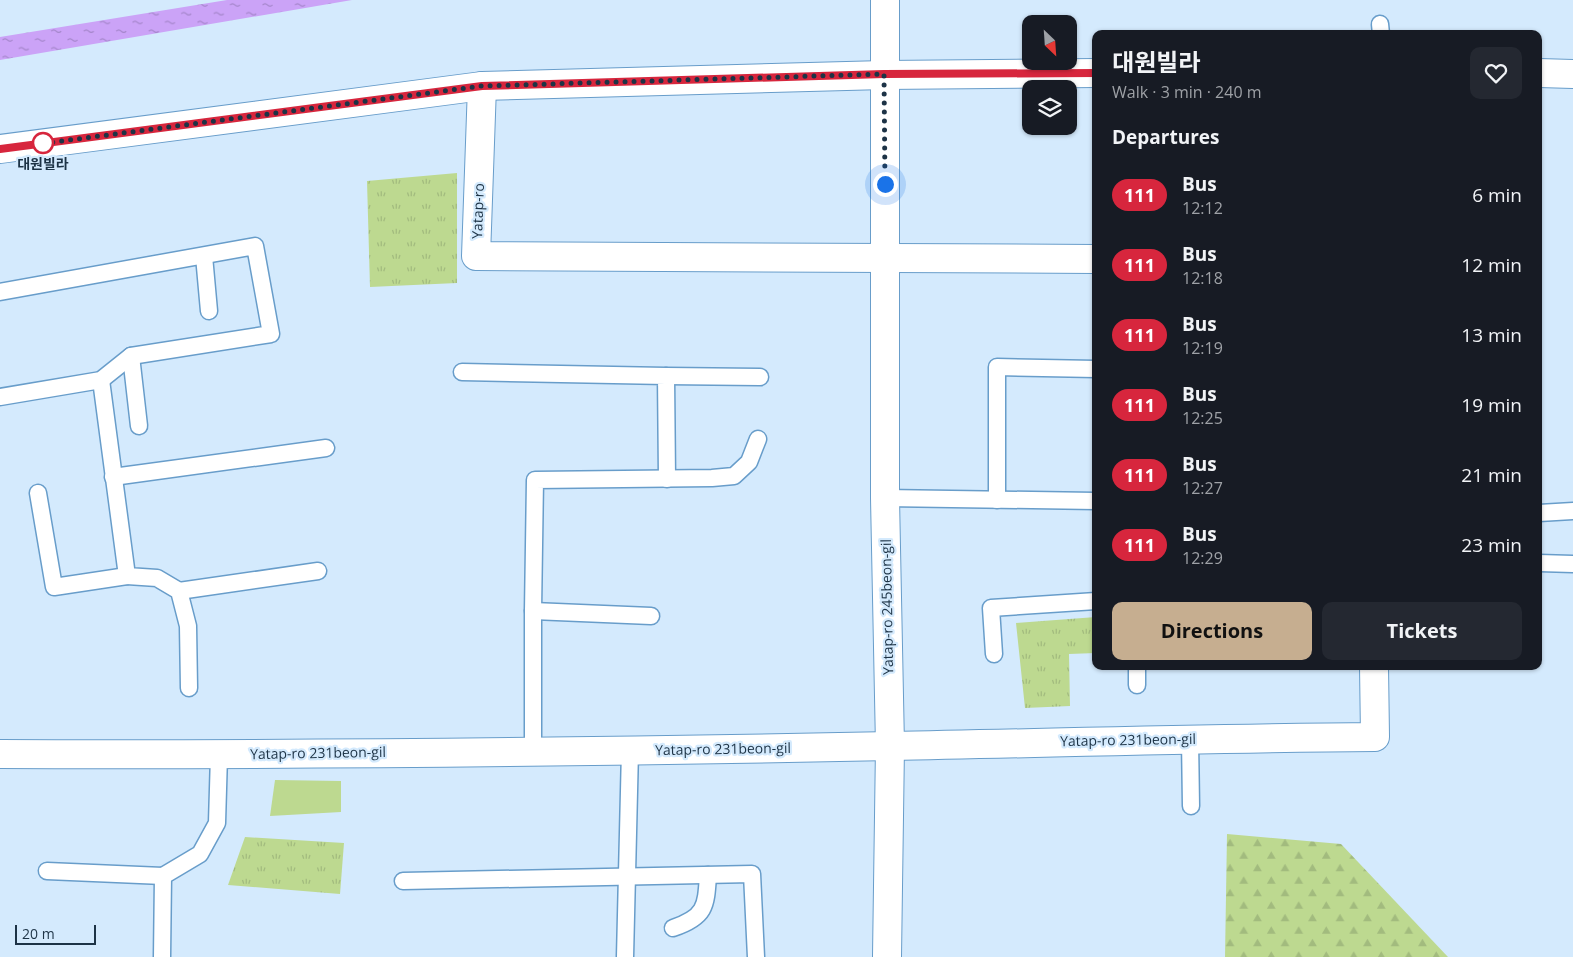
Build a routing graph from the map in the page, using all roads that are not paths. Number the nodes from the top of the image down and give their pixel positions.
1 (884, 0) edge
2 (1092, 73) edge
3 (1542, 73) edge
4 (884, 74) junction
5 (1573, 74) edge
6 (482, 86) junction
7 (0, 149) edge
8 (204, 256) junction
9 (885, 257) junction
10 (1092, 258) edge
11 (0, 292) edge
12 (209, 311) dead end
13 (131, 356) junction
14 (1092, 369) edge
15 (462, 372) dead end
16 (666, 376) junction
17 (760, 377) dead end
18 (100, 380) junction
19 (0, 397) edge
20 (139, 426) dead end
21 (758, 440) dead end
22 (326, 448) dead end
23 (113, 477) junction
24 (667, 479) junction
25 (38, 493) dead end
26 (885, 498) junction
27 (997, 500) junction
28 (1092, 501) edge
29 (1573, 511) edge
30 (1542, 513) edge
31 (1542, 563) edge
32 (1573, 564) edge
33 (318, 570) dead end
34 (127, 576) junction
35 (179, 591) junction
36 (1092, 601) edge
37 (533, 611) junction
38 (651, 616) dead end
39 (994, 654) dead end
40 (1136, 670) edge
41 (1374, 670) edge
42 (1137, 686) dead end
43 (189, 688) dead end
44 (1190, 739) junction
45 (890, 746) junction
46 (630, 750) junction
47 (533, 751) junction
48 (0, 754) edge
49 (219, 755) junction
50 (1191, 806) dead end
51 (47, 872) dead end
52 (708, 875) junction
53 (163, 876) junction
54 (626, 877) junction
55 (403, 881) dead end
56 (673, 928) dead end
57 (162, 957) edge
58 (625, 957) edge
59 (756, 957) edge
60 (887, 957) edge

1 - 4 street, Yatap-ro 245beon-gil
2 - 4 street
3 - 5 street
4 - 6 street
4 - 9 street, Yatap-ro 245beon-gil
6 - 7 street
6 - 9 street, Yatap-ro
8 - 11 lane
8 - 12 lane
8 - 13 lane
9 - 10 street
9 - 26 street, Yatap-ro 245beon-gil
13 - 18 lane
13 - 20 lane
14 - 27 lane
15 - 16 lane
16 - 17 lane
16 - 24 lane
18 - 19 lane
18 - 23 lane
21 - 24 lane
22 - 23 lane
23 - 34 lane
24 - 37 lane
25 - 34 lane
26 - 27 lane
26 - 45 street, Yatap-ro 245beon-gil
27 - 28 lane
29 - 30 lane
31 - 32 lane
33 - 35 lane
34 - 35 lane
35 - 43 lane
36 - 39 lane
37 - 38 lane
37 - 47 lane
40 - 42 lane
41 - 44 street, Yatap-ro 231beon-gil
44 - 45 street, Yatap-ro 231beon-gil
44 - 50 lane
45 - 46 street, Yatap-ro 231beon-gil
45 - 60 street, Yatap-ro 245beon-gil
46 - 47 street, Yatap-ro 231beon-gil
46 - 54 lane
47 - 49 street, Yatap-ro 231beon-gil
48 - 49 street, Yatap-ro 231beon-gil
49 - 53 lane
51 - 53 lane
52 - 54 lane
52 - 56 lane
52 - 59 lane
53 - 57 lane
54 - 55 lane
54 - 58 lane

